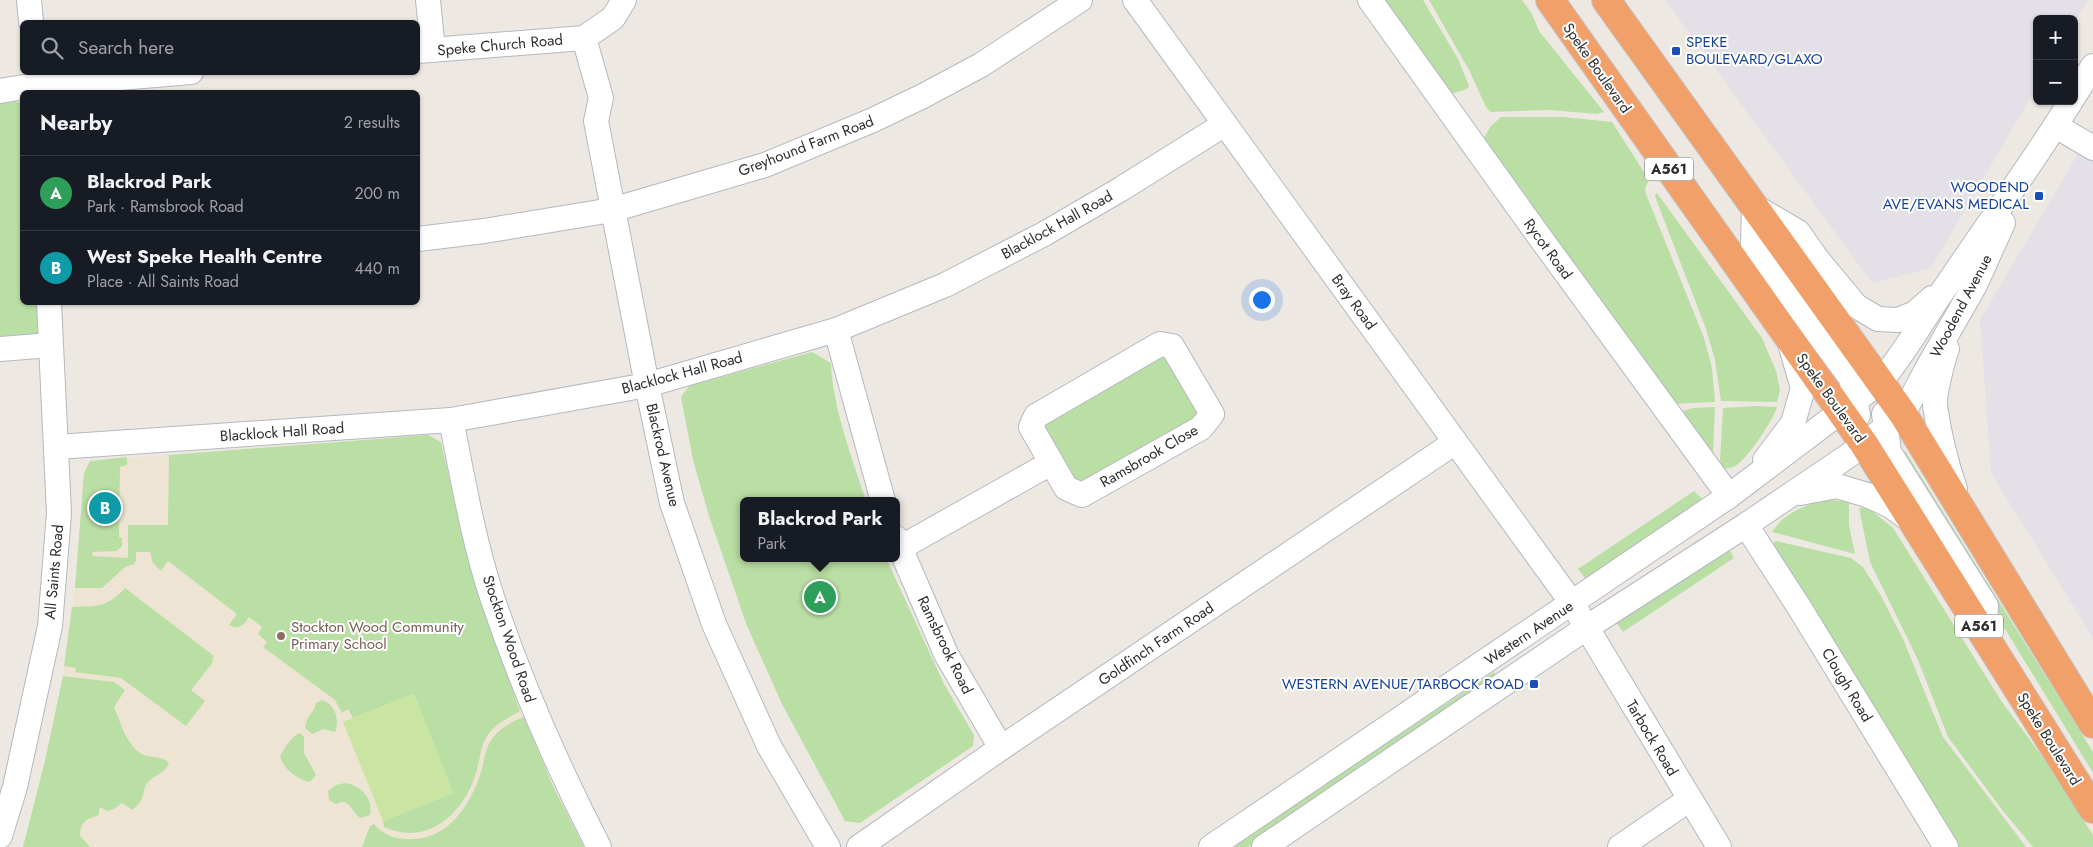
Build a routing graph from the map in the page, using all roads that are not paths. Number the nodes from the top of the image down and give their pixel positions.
1 (29, 0) edge
2 (428, 0) edge
3 (624, 0) edge
4 (1080, 0) edge
5 (1135, 0) edge
6 (1370, 0) edge
7 (1550, 0) edge
8 (1606, 0) edge
9 (31, 20) edge
10 (584, 38) junction
11 (425, 51) edge
12 (2093, 66) edge
13 (149, 75) edge
14 (36, 83) edge
15 (2078, 90) edge
16 (0, 91) edge
17 (2069, 105) edge
18 (1225, 124) junction
19 (2056, 126) junction
20 (2093, 148) edge
21 (2027, 169) junction
22 (1754, 206) junction
23 (612, 210) junction
24 (420, 239) edge
25 (1946, 285) junction
26 (1975, 286) junction
27 (49, 305) edge
28 (836, 330) junction
29 (1788, 338) junction
30 (51, 345) junction
31 (0, 349) edge
32 (1880, 382) junction
33 (647, 385) junction
34 (1848, 406) junction
35 (451, 420) junction
36 (1895, 421) junction
37 (1454, 443) junction
38 (1864, 444) junction
39 (56, 447) junction
40 (1051, 463) junction
41 (1738, 490) junction
42 (882, 497) edge
43 (1787, 498) junction
44 (1963, 512) junction
45 (1914, 523) junction
46 (1746, 525) junction
47 (900, 542) edge
48 (900, 548) edge
49 (1572, 604) junction
50 (1586, 628) junction
51 (1984, 635) junction
52 (2093, 724) edge
53 (1001, 748) junction
54 (1690, 799) junction
55 (2093, 809) edge
56 (0, 836) edge
57 (599, 847) edge
58 (828, 847) edge
59 (859, 847) edge
60 (1211, 847) edge
61 (1264, 847) edge
62 (1620, 847) edge
63 (1720, 847) edge
64 (1946, 847) edge

1 - 9 street
2 - 11 street
3 - 10 street
4 - 23 street, Greyhound Farm Road
5 - 18 street, Bray Road
6 - 41 street, Rycot Road
7 - 29 highway, Speke Boulevard / A561
8 - 22 highway, A561
10 - 11 street, Speke Church Road
10 - 23 street, Blackrod Avenue
12 - 15 street
13 - 14 street
14 - 16 street
17 - 19 street, Woodend Avenue
18 - 28 street, Blacklock Hall Road
18 - 37 street, Bray Road
19 - 20 street
19 - 21 street, Woodend Avenue
21 - 25 street, Woodend Avenue
21 - 26 street, Woodend Avenue
22 - 25 street
22 - 32 highway, A561
22 - 34 street, A561
23 - 24 street, Greyhound Farm Road
23 - 33 street, Blackrod Avenue
25 - 32 street, Woodend Avenue
26 - 36 street, Woodend Avenue
26 - 44 street
27 - 30 street, All Saints Road
28 - 33 street, Blacklock Hall Road
28 - 42 street
29 - 34 highway, Speke Boulevard / A561
29 - 41 street
30 - 31 street
30 - 39 street, All Saints Road
32 - 34 street, Woodend Avenue
32 - 36 highway, A561
33 - 35 street, Blacklock Hall Road
33 - 58 street, Blackrod Avenue
34 - 38 highway, Speke Boulevard / A561
34 - 41 street, Western Avenue
35 - 39 street, Blacklock Hall Road
35 - 57 street, Stockton Wood Road
36 - 38 street, Western Avenue
36 - 44 highway, A561
36 - 51 street, A561
37 - 49 street, Bray Road
37 - 53 street, Goldfinch Farm Road
38 - 43 street, Western Avenue
38 - 45 highway, Speke Boulevard / A561
39 - 56 street, All Saints Road
40 - 40 street, Ramsbrook Close
40 - 47 street
41 - 49 street, Western Avenue
43 - 45 street
43 - 46 street, Western Avenue
44 - 52 highway, A561
45 - 51 highway, Speke Boulevard / A561
46 - 50 street, Western Avenue
46 - 64 street, Clough Road
48 - 53 street, Ramsbrook Road
49 - 50 street, Tarbock Road
49 - 60 street, Western Avenue
50 - 54 street, Tarbock Road
50 - 61 street, Western Avenue
51 - 55 highway, Speke Boulevard / A561
53 - 59 street, Goldfinch Farm Road
54 - 62 street
54 - 63 street, Tarbock Road

